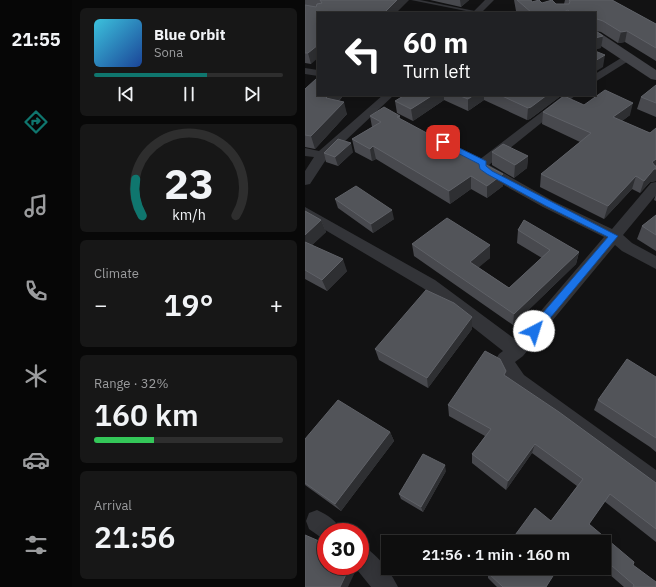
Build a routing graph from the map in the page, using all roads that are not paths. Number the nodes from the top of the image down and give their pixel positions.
1 (413, 0) edge
2 (490, 0) edge
3 (477, 12) edge
4 (596, 37) edge
5 (626, 58) junction
6 (305, 71) edge
7 (317, 73) edge
8 (656, 76) edge
9 (596, 78) edge
10 (388, 96) edge
11 (570, 96) edge
12 (376, 108) junction
13 (389, 115) edge
14 (305, 152) edge
15 (322, 155) junction
16 (470, 156) edge
17 (483, 163) junction
18 (305, 180) edge
19 (656, 186) edge
20 (305, 212) edge
21 (614, 236) junction
22 (656, 263) edge
23 (517, 351) junction
24 (656, 483) edge
25 (369, 567) edge
26 (386, 587) edge

1 - 3 lane
2 - 3 street
4 - 5 street
5 - 8 street
5 - 9 street
6 - 7 street
10 - 12 street
11 - 17 street
12 - 13 street
12 - 15 street
14 - 15 street
15 - 18 street
16 - 17 street
17 - 21 street
19 - 21 street
20 - 23 street
21 - 22 street
21 - 23 street
23 - 24 street
25 - 26 street

